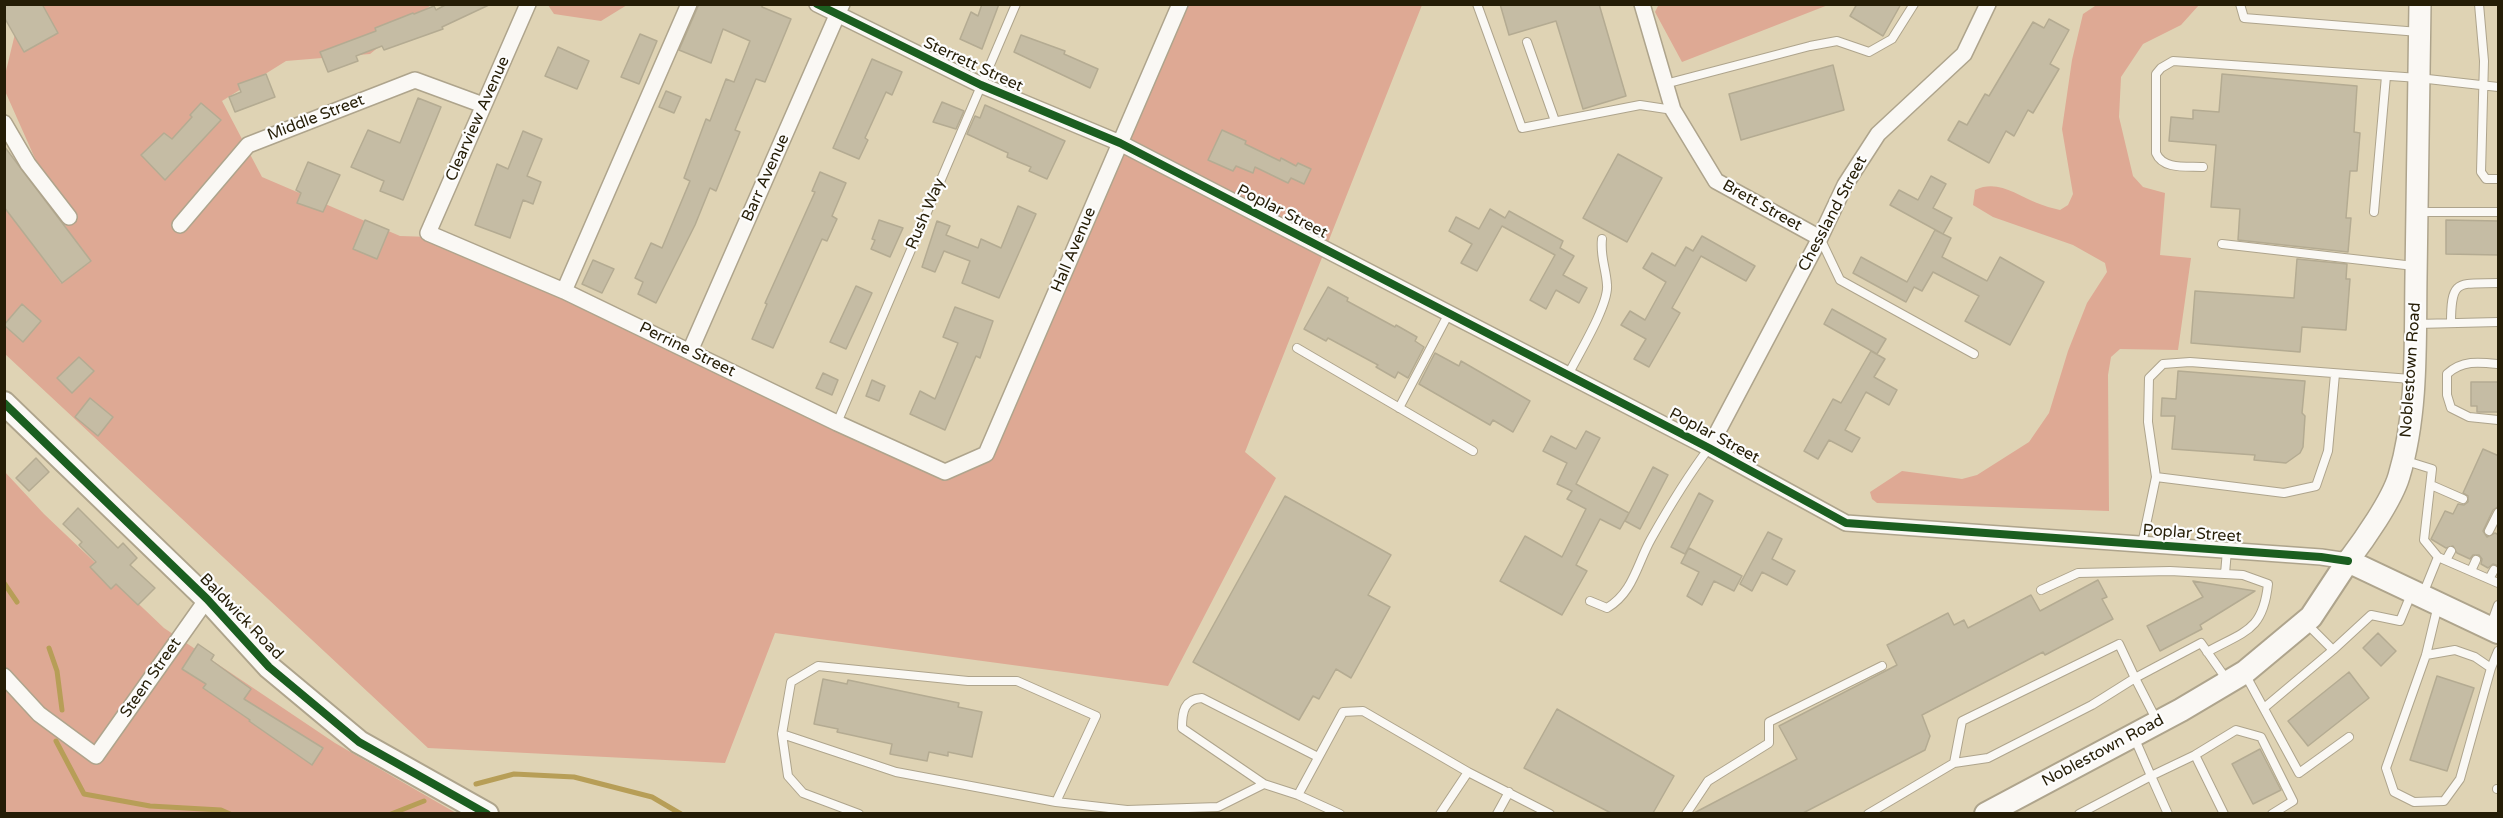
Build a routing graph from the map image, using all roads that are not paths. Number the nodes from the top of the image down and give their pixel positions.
1 (528, 4) edge
2 (689, 4) edge
3 (817, 4) edge
4 (1016, 4) edge
5 (1180, 4) edge
6 (1477, 4) edge
7 (1642, 4) edge
8 (1914, 4) edge
9 (1988, 4) edge
10 (2240, 4) edge
11 (2420, 4) edge
12 (2479, 4) edge
13 (840, 9) edge
14 (2419, 32) junction
15 (1527, 42) dead end
16 (2386, 76) junction
17 (2419, 78) junction
18 (1665, 84) junction
19 (981, 85) junction
20 (2482, 86) junction
21 (2499, 87) edge
22 (483, 105) junction
23 (1673, 110) junction
24 (1555, 122) junction
25 (4, 123) edge
26 (1120, 143) junction
27 (2203, 167) dead end
28 (2499, 179) edge
29 (2374, 212) dead end
30 (2417, 212) junction
31 (2499, 212) edge
32 (69, 217) dead end
33 (180, 225) dead end
34 (428, 233) joint
35 (1820, 238) junction
36 (1602, 239) dead end
37 (2222, 244) dead end
38 (2416, 266) junction
39 (2499, 284) edge
40 (564, 291) junction
41 (1449, 313) junction
42 (2499, 322) edge
43 (2451, 323) junction
44 (2415, 324) junction
45 (1297, 348) dead end
46 (690, 351) junction
47 (1974, 354) dead end
48 (2499, 364) edge
49 (2336, 374) junction
50 (1568, 375) junction
51 (2414, 379) junction
52 (4, 403) edge
53 (1399, 408) junction
54 (2499, 420) edge
55 (837, 423) junction
56 (1709, 447) junction
57 (1473, 451) dead end
58 (2403, 460) junction
59 (945, 472) joint
60 (2156, 477) junction
61 (2431, 485) junction
62 (2463, 499) dead end
63 (2497, 513) edge
64 (2489, 531) dead end
65 (2142, 544) junction
66 (2227, 550) junction
67 (2451, 551) dead end
68 (2442, 558) junction
69 (2476, 560) dead end
70 (2348, 561) junction
71 (2494, 570) dead end
72 (2471, 571) junction
73 (2225, 574) junction
74 (2489, 579) junction
75 (2499, 583) edge
76 (2041, 590) dead end
77 (2424, 597) junction
78 (207, 599) junction
79 (1590, 601) dead end
80 (2499, 605) edge
81 (2305, 622) junction
82 (2494, 630) edge
83 (2333, 650) junction
84 (2499, 651) edge
85 (2207, 652) junction
86 (2426, 655) junction
87 (1882, 666) dead end
88 (2491, 668) junction
89 (4, 676) edge
90 (2236, 677) junction
91 (2135, 678) junction
92 (2264, 708) junction
93 (2158, 722) junction
94 (782, 734) junction
95 (2133, 735) junction
96 (2349, 737) dead end
97 (2194, 755) junction
98 (1318, 757) junction
99 (1954, 763) junction
100 (1467, 772) junction
101 (2151, 776) junction
102 (1264, 784) junction
103 (1509, 792) junction
104 (1298, 795) junction
105 (1056, 802) junction
106 (2001, 810) edge
107 (1539, 811) edge
108 (487, 813) edge
109 (858, 813) edge
110 (1341, 813) edge
111 (1440, 813) edge
112 (1497, 813) edge
113 (1550, 813) edge
114 (1686, 813) edge
115 (1868, 813) edge
116 (2079, 813) edge
117 (2168, 813) edge
118 (2224, 813) edge
119 (2272, 813) edge

1 - 22 street, Clearview Avenue
2 - 40 street
3 - 13 street, Sterrett Street
4 - 19 lane, Rush Way
5 - 26 street, Hall Avenue
6 - 24 lane
7 - 18 street, Brett Street
8 - 18 lane
9 - 35 street, Chessland Street
10 - 14 lane
11 - 14 main road, Noblestown Road
12 - 20 lane
13 - 19 street, Sterrett Street
13 - 46 street, Barr Avenue
14 - 17 main road, Noblestown Road
15 - 24 lane
16 - 17 lane
16 - 27 lane
16 - 29 lane
17 - 20 lane
17 - 30 main road, Noblestown Road
18 - 23 street, Brett Street
19 - 26 street, Sterrett Street
19 - 55 lane, Rush Way
20 - 21 lane
20 - 28 lane
22 - 33 street, Middle Street
22 - 34 street, Clearview Avenue
23 - 24 lane
23 - 35 street, Brett Street
25 - 32 street
26 - 41 street, Poplar Street
26 - 59 street, Hall Avenue
30 - 31 lane
30 - 38 main road, Noblestown Road
34 - 40 street, Perrine Street
35 - 47 lane
35 - 56 street, Chessland Street
36 - 50 lane
37 - 38 lane
38 - 44 main road, Noblestown Road
39 - 43 lane
40 - 46 street, Perrine Street
41 - 50 street, Poplar Street
41 - 53 lane
42 - 43 lane
43 - 44 lane
44 - 51 main road, Noblestown Road
45 - 53 lane
46 - 55 street, Perrine Street
48 - 54 lane
49 - 51 lane
49 - 60 lane
49 - 60 lane
50 - 56 street, Poplar Street
51 - 58 main road, Noblestown Road
52 - 78 main road, Baldwick Road
53 - 57 lane
55 - 59 street, Perrine Street
56 - 65 street, Poplar Street
56 - 79 lane
58 - 61 lane
58 - 70 main road, Noblestown Road
60 - 65 lane
61 - 62 lane
61 - 68 lane
63 - 64 lane
65 - 66 street, Poplar Street
66 - 70 street, Poplar Street
66 - 73 lane
67 - 68 lane
68 - 72 lane
68 - 77 lane
69 - 72 lane
70 - 77 main road, Poplar Street
70 - 81 main road, Noblestown Road
71 - 74 lane
72 - 74 lane
73 - 76 lane
73 - 85 lane
74 - 75 lane
77 - 82 main road, Poplar Street
77 - 83 lane
77 - 86 lane
78 - 89 street, Steen Street
78 - 108 main road, Baldwick Road
80 - 82 lane
81 - 83 lane
81 - 90 main road, Noblestown Road
83 - 92 lane
84 - 88 lane
85 - 90 lane
85 - 91 lane
86 - 88 lane
86 - 88 lane
87 - 114 lane
90 - 92 lane
90 - 93 main road, Noblestown Road
91 - 93 lane
91 - 99 lane
91 - 99 lane
92 - 96 lane
93 - 95 main road, Noblestown Road
94 - 105 lane
94 - 105 lane
94 - 109 lane
95 - 101 lane
95 - 106 main road, Noblestown Road
97 - 101 lane
97 - 118 lane
97 - 119 lane
98 - 100 lane
98 - 102 lane
98 - 104 lane
99 - 115 lane
100 - 103 lane
100 - 111 lane
101 - 116 lane
101 - 117 lane
102 - 104 lane
102 - 105 lane
103 - 107 lane
103 - 112 lane
104 - 110 lane
107 - 113 lane

